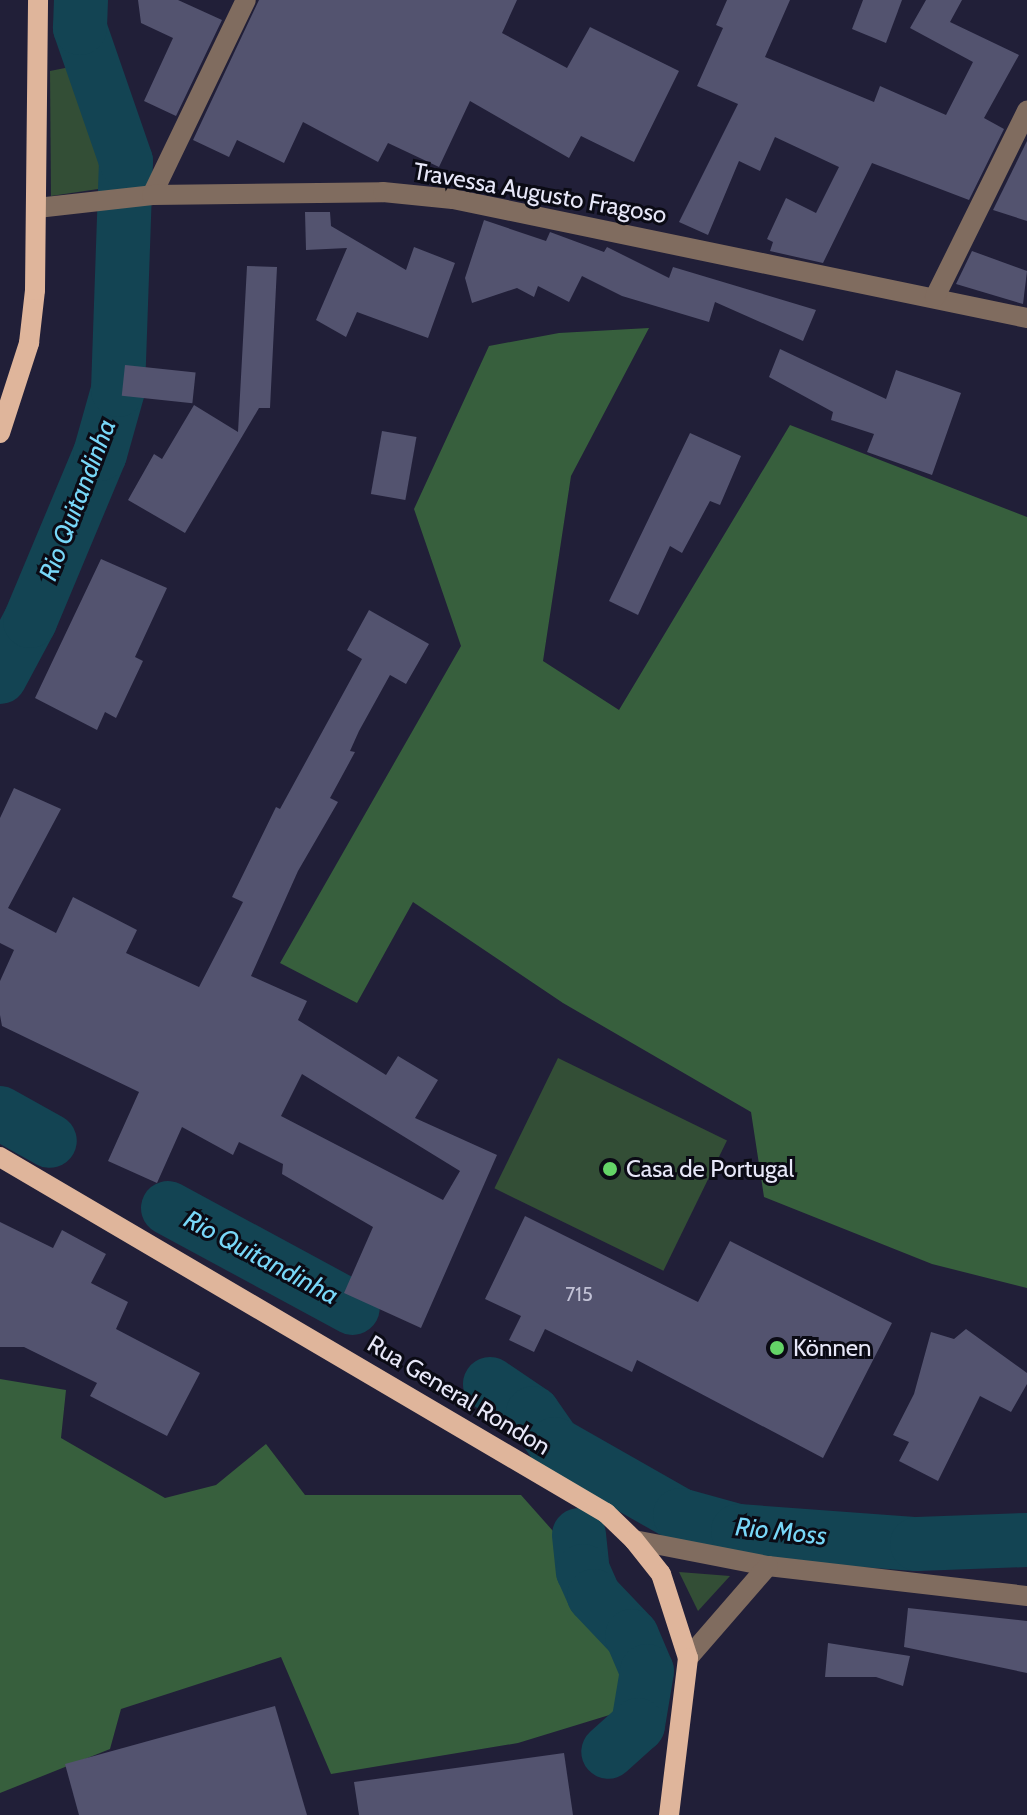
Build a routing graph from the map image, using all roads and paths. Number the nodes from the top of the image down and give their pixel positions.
1 (38, 0) edge
2 (246, 0) edge
3 (1027, 111) edge
4 (152, 195) junction
5 (37, 208) junction
6 (935, 297) junction
7 (1027, 318) edge
8 (0, 433) edge
9 (0, 1157) edge
10 (634, 1540) junction
11 (768, 1566) junction
12 (1027, 1596) edge
13 (688, 1658) junction
14 (669, 1815) edge

1 - 5 main road
2 - 4 street
3 - 6 street
4 - 5 street, Travessa Augusto Fragoso
4 - 6 street, Travessa Augusto Fragoso
5 - 8 main road
6 - 7 street, Travessa Augusto Fragoso
9 - 10 main road, Rua General Rondon
10 - 11 street
10 - 13 main road, Rua General Rondon
11 - 12 street
11 - 13 street
13 - 14 main road, Rua General Rondon

